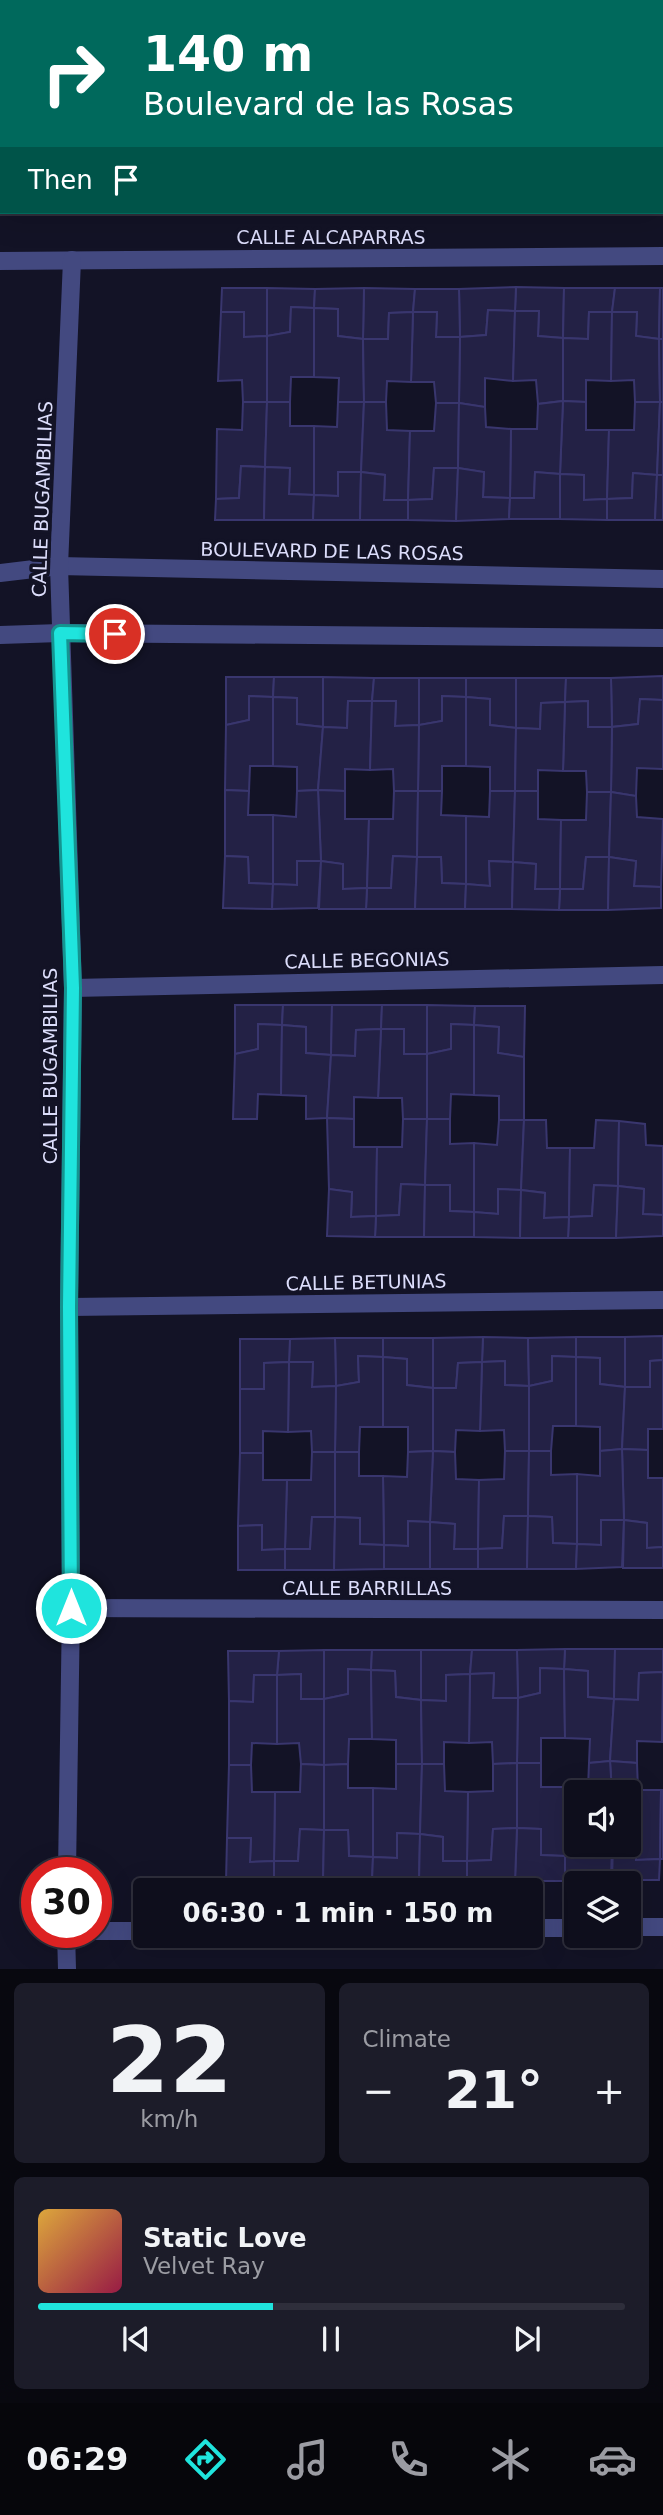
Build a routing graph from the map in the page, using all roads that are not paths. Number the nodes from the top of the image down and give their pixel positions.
1 (663, 256) edge
2 (72, 260) junction
3 (0, 261) edge
4 (59, 566) junction
5 (0, 573) edge
6 (663, 579) edge
7 (60, 633) junction
8 (0, 635) edge
9 (663, 638) edge
10 (663, 975) edge
11 (73, 988) junction
12 (663, 1300) edge
13 (69, 1307) junction
14 (71, 1608) junction
15 (663, 1610) edge
16 (67, 1857) edge
17 (641, 1927) edge
18 (663, 1927) edge
19 (543, 1928) edge
20 (564, 1928) edge
21 (112, 1931) edge
22 (133, 1931) edge
23 (66, 1948) edge
24 (67, 1969) edge

1 - 2 street, CALLE ALCAPARRAS
2 - 3 street, CALLE ALCAPARRAS
2 - 4 street, CALLE BUGAMBILIAS
4 - 5 street, BOULEVARD DE LAS ROSAS
4 - 6 street, BOULEVARD DE LAS ROSAS
4 - 7 street, CALLE BUGAMBILIAS
7 - 8 street
7 - 9 street
7 - 11 street, CALLE BUGAMBILIAS
10 - 11 street, CALLE BEGONIAS
11 - 13 street, CALLE BUGAMBILIAS
12 - 13 street, CALLE BETUNIAS
13 - 14 street, CALLE BUGAMBILIAS
14 - 15 street, CALLE BARRILLAS
14 - 16 street, CALLE BUGAMBILIAS
17 - 18 street
19 - 20 street
21 - 22 street
23 - 24 street

